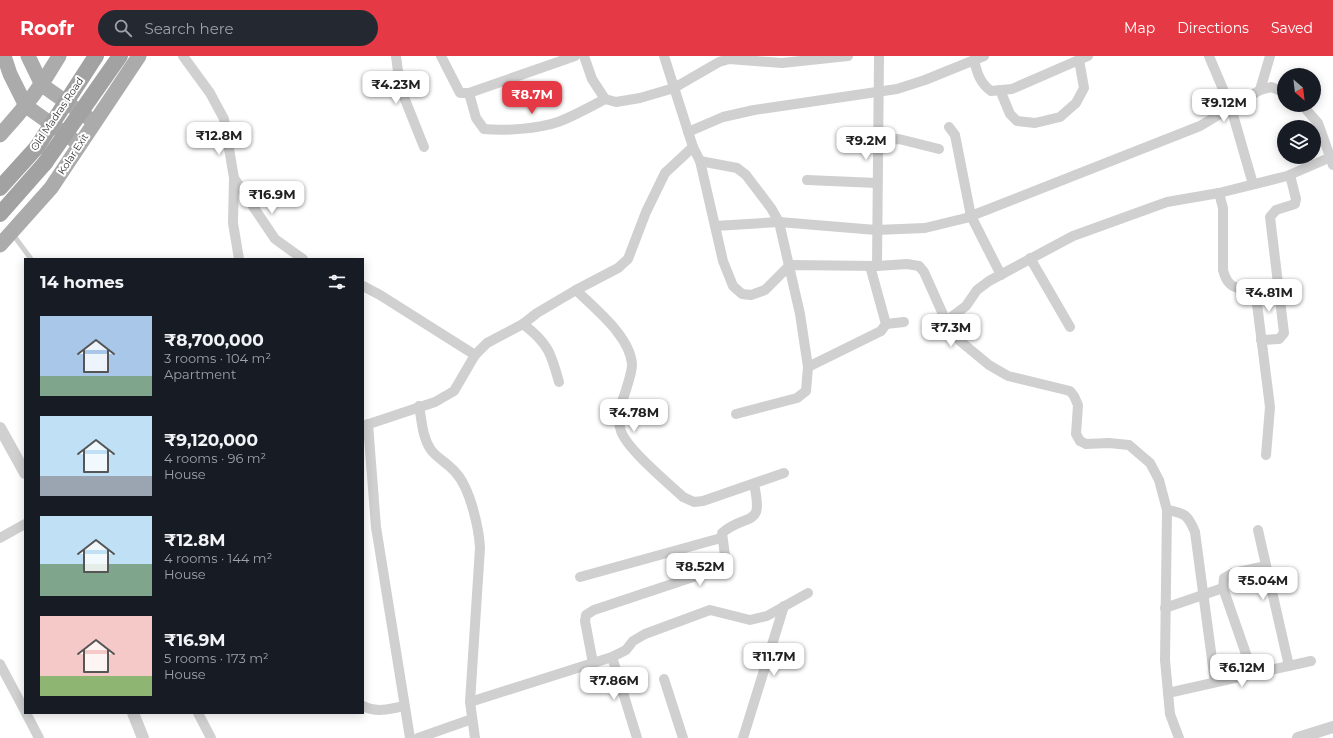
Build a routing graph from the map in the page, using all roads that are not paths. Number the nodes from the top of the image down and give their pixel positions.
1 (4, 56) edge
2 (28, 56) edge
3 (59, 56) edge
4 (96, 56) edge
5 (120, 56) edge
6 (139, 56) edge
7 (183, 56) edge
8 (396, 56) edge
9 (441, 56) edge
10 (575, 56) edge
11 (584, 56) edge
12 (664, 56) edge
13 (848, 56) edge
14 (880, 56) edge
15 (984, 56) edge
16 (1209, 56) edge
17 (1270, 56) edge
18 (1083, 58) edge
19 (716, 59) edge
20 (974, 60) junction
21 (42, 85) junction
22 (674, 88) junction
23 (1277, 89) edge
24 (1000, 90) junction
25 (1260, 90) junction
26 (878, 92) junction
27 (469, 93) junction
28 (605, 98) junction
29 (26, 106) junction
30 (1231, 108) junction
31 (1308, 112) edge
32 (94, 122) junction
33 (949, 127) dead end
34 (688, 132) junction
35 (0, 135) edge
36 (878, 140) junction
37 (79, 144) junction
38 (424, 147) dead end
39 (693, 147) junction
40 (939, 149) dead end
41 (700, 161) junction
42 (1332, 161) edge
43 (1290, 175) junction
44 (234, 178) junction
45 (806, 180) dead end
46 (877, 184) junction
47 (1253, 184) junction
48 (0, 188) edge
49 (1219, 193) junction
50 (0, 214) edge
51 (971, 216) junction
52 (779, 222) junction
53 (715, 226) junction
54 (876, 230) junction
55 (11, 232) junction
56 (0, 245) edge
57 (30, 258) edge
58 (239, 258) edge
59 (302, 258) edge
60 (1030, 258) junction
61 (790, 265) junction
62 (873, 266) junction
63 (1001, 274) junction
64 (364, 287) edge
65 (576, 290) junction
66 (946, 321) junction
67 (904, 322) dead end
68 (523, 324) junction
69 (886, 324) junction
70 (1070, 327) dead end
71 (1261, 340) junction
72 (475, 355) junction
73 (808, 367) junction
74 (559, 382) dead end
75 (419, 406) junction
76 (736, 414) dead end
77 (366, 425) edge
78 (0, 428) edge
79 (1266, 455) dead end
80 (24, 470) edge
81 (784, 473) dead end
82 (754, 484) junction
83 (1167, 510) junction
84 (24, 525) edge
85 (1258, 530) dead end
86 (0, 538) edge
87 (721, 538) junction
88 (1266, 566) junction
89 (580, 577) dead end
90 (1223, 588) junction
91 (808, 593) dead end
92 (1204, 595) junction
93 (784, 606) junction
94 (1166, 608) junction
95 (612, 657) junction
96 (1311, 661) dead end
97 (594, 663) junction
98 (0, 664) edge
99 (1289, 666) junction
100 (1253, 674) junction
101 (664, 679) dead end
102 (1215, 682) junction
103 (1168, 693) junction
104 (470, 702) junction
105 (404, 706) junction
106 (364, 707) edge
107 (24, 708) edge
108 (27, 714) edge
109 (133, 714) edge
110 (199, 714) edge
111 (472, 720) junction
112 (1333, 727) edge
113 (39, 738) edge
114 (144, 738) edge
115 (211, 738) edge
116 (410, 738) edge
117 (418, 738) edge
118 (475, 738) edge
119 (637, 738) edge
120 (683, 738) edge
121 (743, 738) edge
122 (1179, 738) edge
123 (1298, 738) edge

1 - 29 main road
2 - 21 main road
3 - 21 main road
4 - 48 highway, Old Madras Road, bridge
5 - 50 highway, bridge
6 - 32 main road, Kolar Exit
7 - 44 street
8 - 38 street
9 - 27 street
10 - 27 street
11 - 28 street
12 - 22 street
13 - 19 street
14 - 26 street
15 - 20 street
16 - 30 street
17 - 25 street
18 - 24 street
18 - 24 street
19 - 22 street
20 - 24 street
20 - 26 street
21 - 29 main road
21 - 32 main road
22 - 28 street
22 - 34 street
23 - 25 street
25 - 30 street
26 - 34 street
26 - 36 street
27 - 28 street
29 - 35 main road
29 - 37 main road
30 - 47 street
30 - 51 street
31 - 42 street
32 - 37 main road, Kolar Exit
33 - 51 street
34 - 39 street
36 - 40 street
36 - 46 street
37 - 55 main road, Kolar Exit
39 - 41 street
39 - 65 street
41 - 52 street
41 - 53 street
42 - 43 street
43 - 47 street
43 - 71 street
44 - 58 street
44 - 59 street
45 - 46 street
46 - 54 street
47 - 49 street
49 - 60 street
49 - 71 street
51 - 54 street
51 - 63 street
52 - 53 street
52 - 54 street
52 - 61 street
53 - 61 street
54 - 62 street
55 - 56 main road, Kolar Exit
55 - 57 lane
60 - 63 street
60 - 70 street
61 - 62 street
61 - 73 street
62 - 66 street
62 - 69 street
63 - 66 street
64 - 72 street
65 - 68 street
65 - 82 street
66 - 83 street
67 - 69 street
68 - 72 street
68 - 74 street
69 - 73 street
71 - 79 street
72 - 75 street
73 - 76 street
75 - 77 street
75 - 104 street
77 - 105 street
78 - 80 street
81 - 82 street
82 - 87 street
83 - 92 street
83 - 94 street
84 - 86 street
85 - 88 street
87 - 89 street
87 - 97 street
88 - 90 street
88 - 99 street
90 - 92 street
90 - 100 street
91 - 93 street
92 - 94 street
92 - 102 street
93 - 95 street
93 - 121 street
94 - 103 street
95 - 97 street
95 - 119 street
96 - 99 street
97 - 104 street
98 - 107 street
99 - 100 street
100 - 102 street
101 - 120 street
102 - 103 street
103 - 122 street
104 - 111 street
105 - 106 street
105 - 116 street
108 - 113 street
109 - 114 street
110 - 115 street
111 - 117 street
111 - 118 street
112 - 123 street

